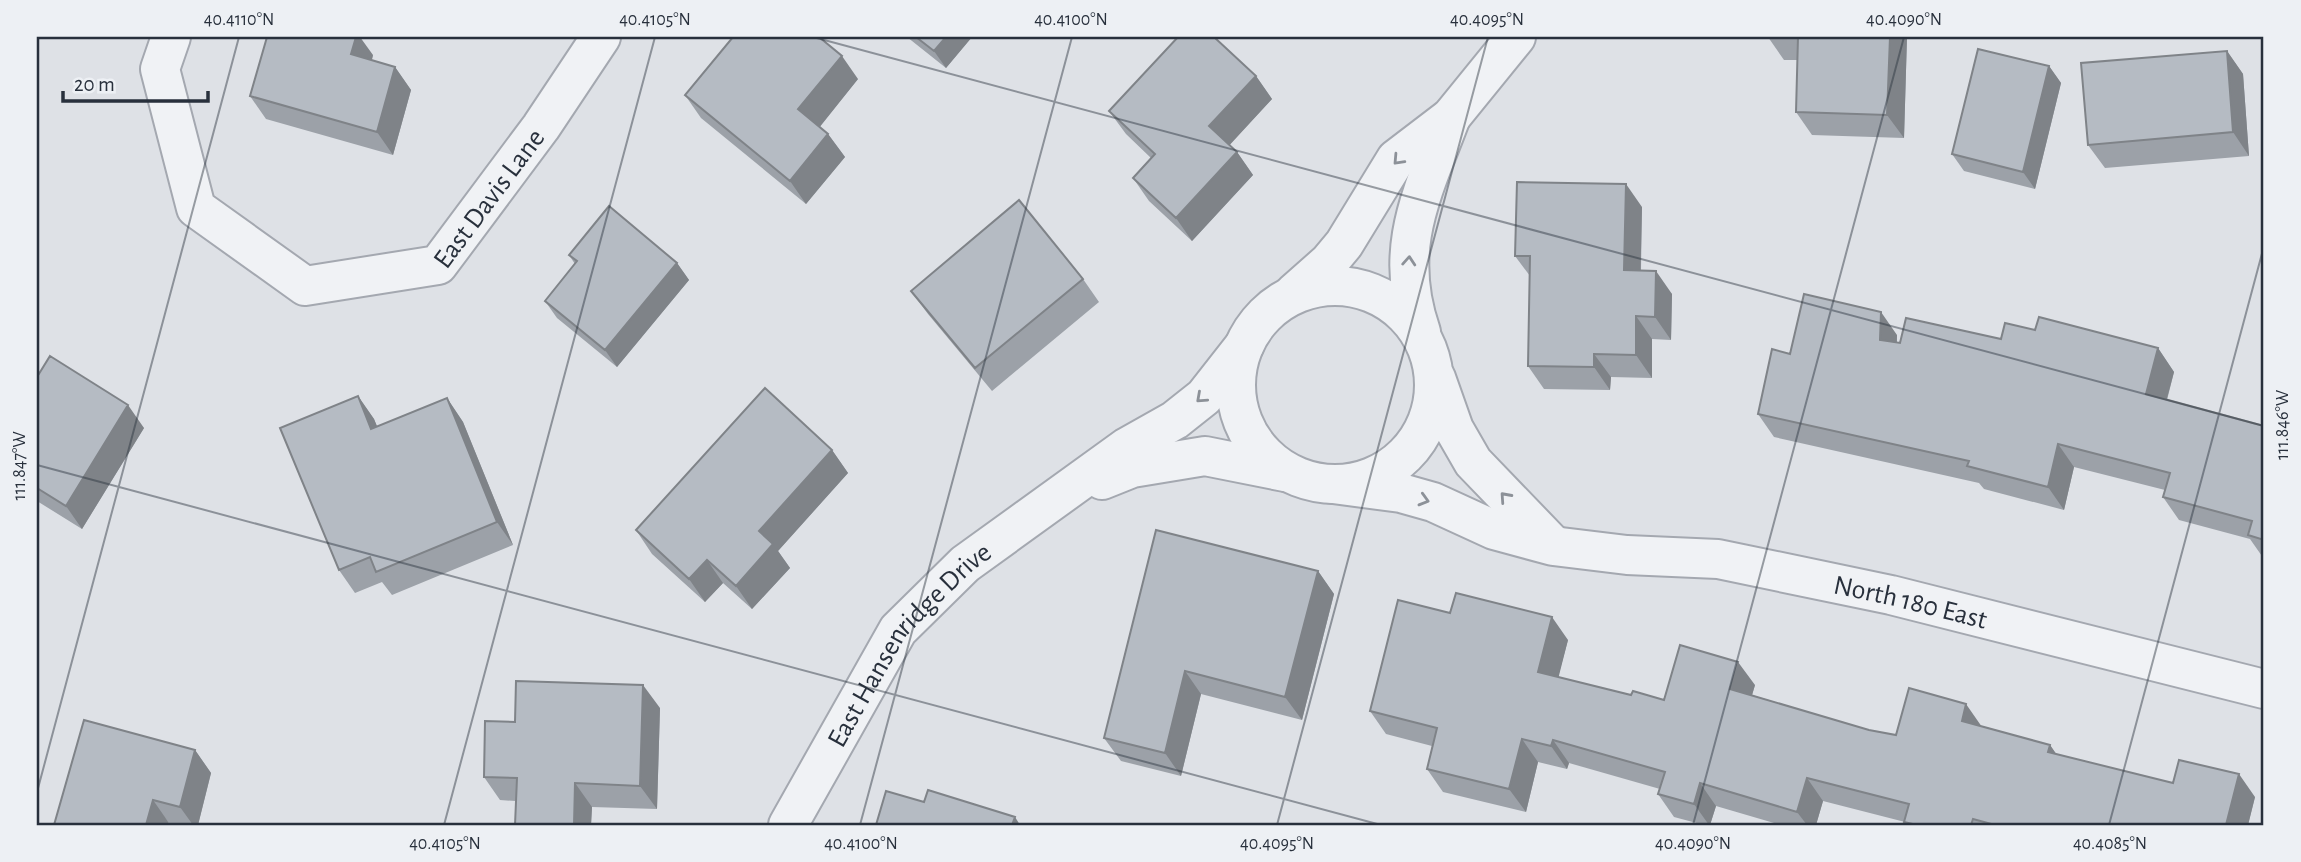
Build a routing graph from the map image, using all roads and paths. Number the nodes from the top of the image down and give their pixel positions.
1 (171, 37) edge
2 (601, 37) edge
3 (1516, 37) edge
4 (1451, 117) junction
5 (1287, 299) junction
6 (1244, 346) junction
7 (1431, 361) junction
8 (1292, 474) junction
9 (1333, 484) junction
10 (1064, 495) junction
11 (1553, 545) junction
12 (2264, 689) edge
13 (788, 825) edge

1 - 2 street, East Davis Lane
3 - 4 street
4 -> 5 street
7 -> 4 street
5 - 6 street
5 - 7 street
6 - 8 street
6 -> 10 street, East Hansenridge Drive
7 - 9 street
11 -> 7 street
8 - 9 street
8 - 10 street, East Hansenridge Drive
9 -> 11 street, North 180 East
10 - 13 street, East Hansenridge Drive
11 - 12 street, North 180 East

